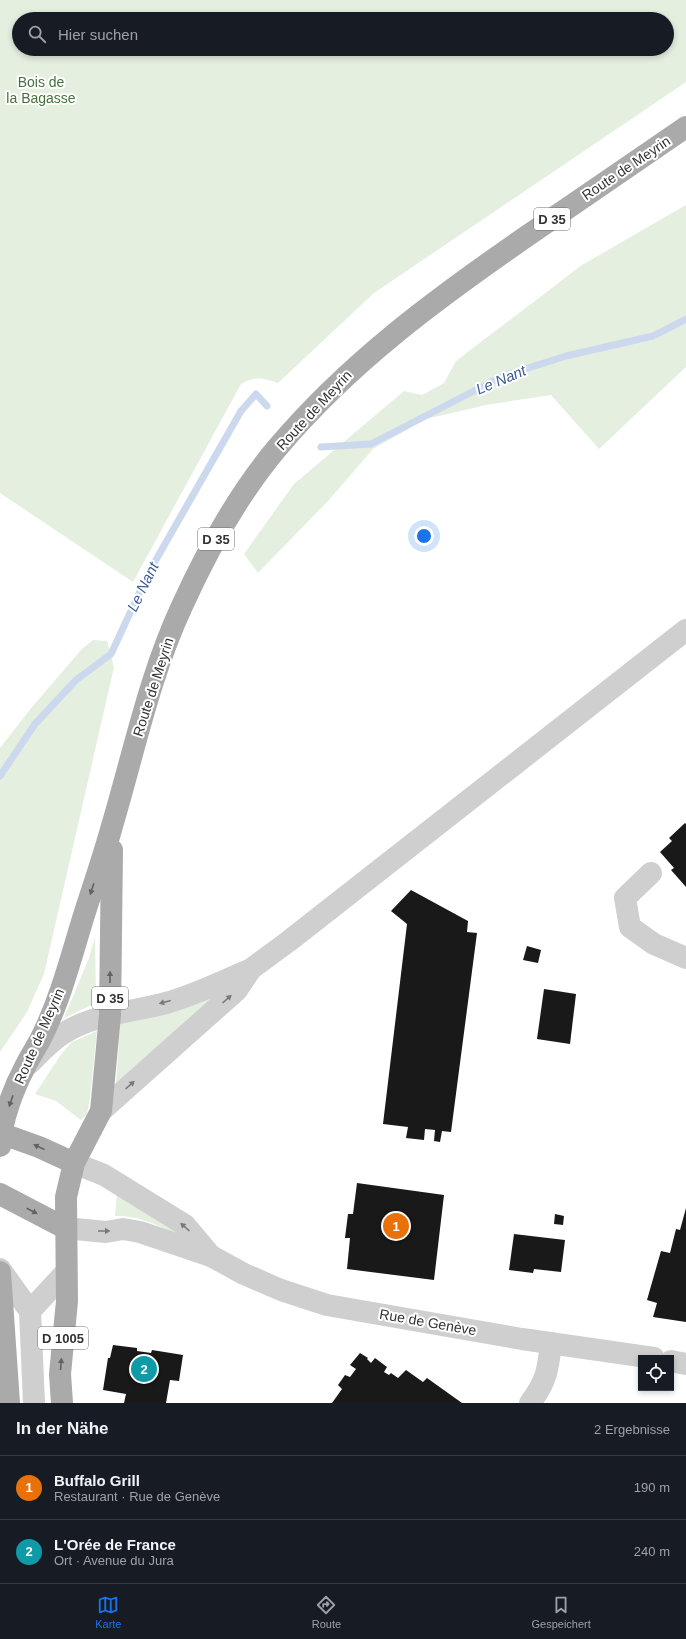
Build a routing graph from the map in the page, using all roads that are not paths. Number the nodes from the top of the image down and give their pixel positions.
1 (686, 127) edge
2 (686, 630) edge
3 (112, 825) junction
4 (651, 873) dead end
5 (686, 958) edge
6 (250, 969) junction
7 (110, 1015) junction
8 (23, 1070) junction
9 (101, 1111) junction
10 (0, 1136) edge
11 (74, 1163) junction
12 (0, 1194) edge
13 (65, 1228) junction
14 (211, 1256) junction
15 (0, 1269) edge
16 (0, 1272) edge
17 (66, 1272) junction
18 (30, 1311) junction
19 (551, 1343) junction
20 (638, 1356) edge
21 (674, 1362) edge
22 (686, 1364) edge
23 (9, 1403) edge
24 (34, 1403) edge
25 (62, 1403) edge
26 (530, 1403) edge

1 - 3 main road, Route de Meyrin / D 35
2 - 6 street
7 -> 3 main road, Route de Meyrin / D 35
3 -> 8 main road, Route de Meyrin / D 35
4 - 5 street
6 -> 7 street
9 -> 6 street
7 - 8 street
7 - 9 main road, Route de Meyrin / D 35
8 -> 10 main road, Route de Meyrin / D 35
9 - 11 main road, Route de Meyrin / D 35
11 -> 10 main road
11 - 13 main road, Route de Meyrin
14 -> 11 street, Rue de Genève
12 -> 13 main road
13 -> 14 street, Rue de Genève
13 - 17 main road, D 1005
14 - 19 street, Rue de Genève
15 - 18 street
16 - 23 main road
17 - 18 street
25 -> 17 main road, D 1005
18 - 24 street
19 - 20 street, Rue de Genève
19 - 26 street
21 - 22 street

